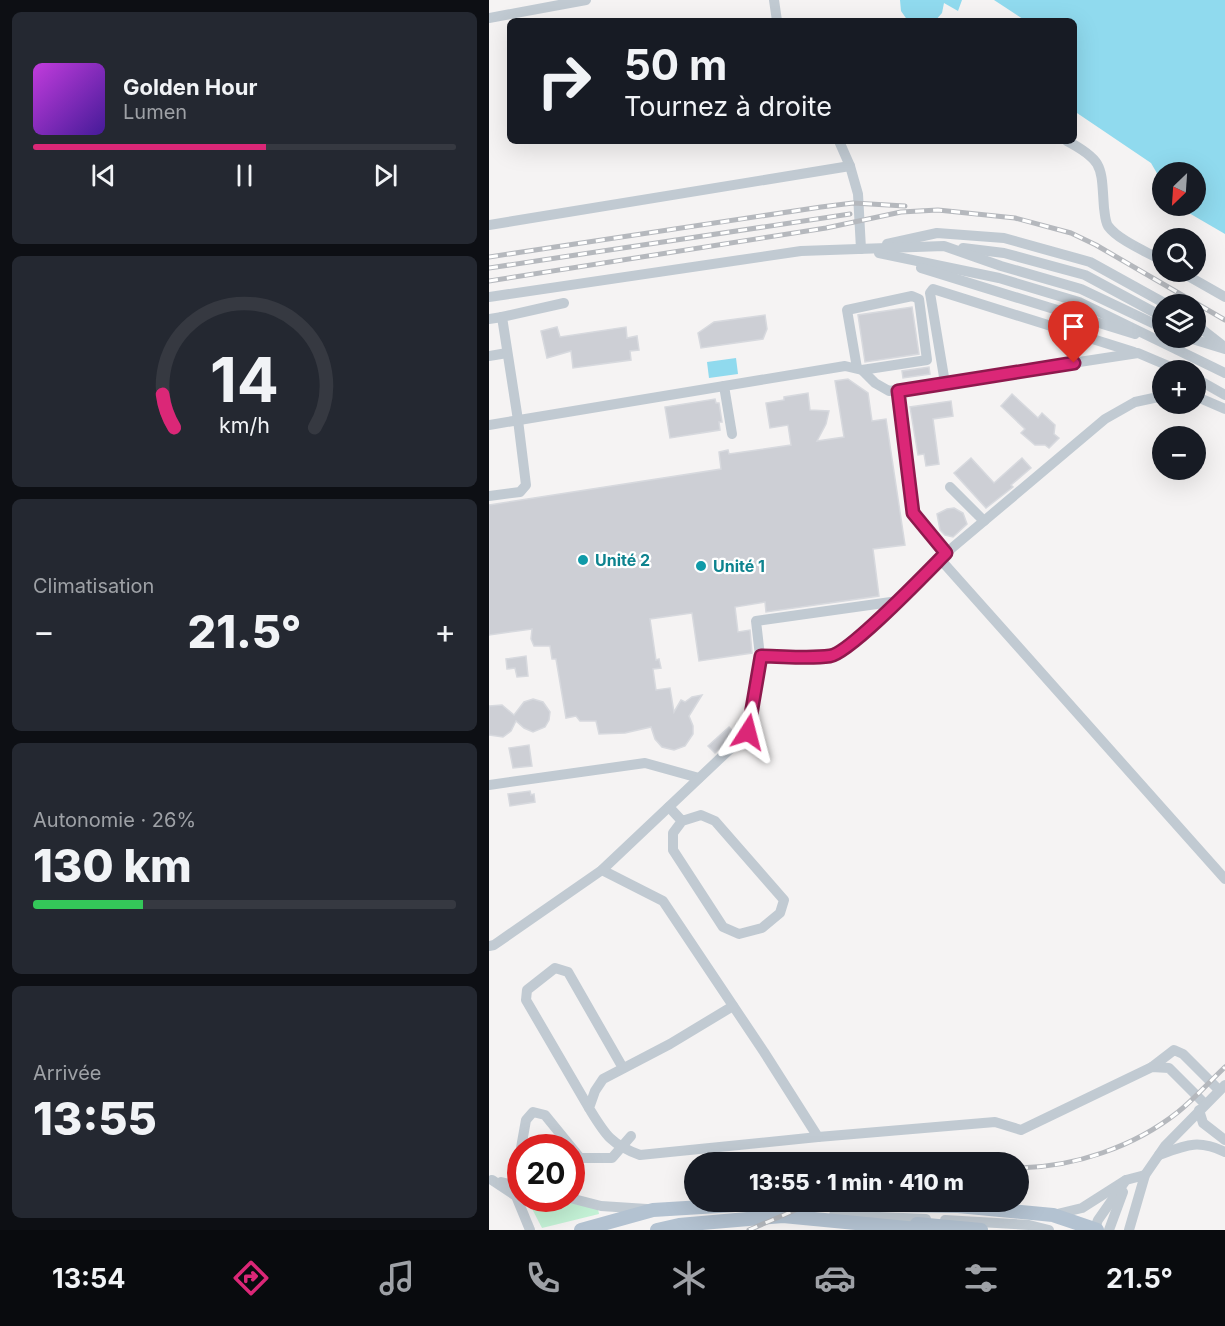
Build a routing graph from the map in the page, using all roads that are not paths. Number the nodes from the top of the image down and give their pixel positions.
1 (586, 0) edge
2 (774, 0) edge
3 (489, 18) edge
4 (777, 18) edge
5 (840, 144) edge
6 (1073, 144) edge
7 (850, 166) junction
8 (489, 225) edge
9 (944, 246) junction
10 (861, 249) junction
11 (1152, 255) edge
12 (1199, 282) edge
13 (1152, 296) edge
14 (489, 297) edge
15 (1225, 297) edge
16 (564, 303) dead end
17 (1152, 311) edge
18 (502, 317) junction
19 (489, 319) edge
20 (1152, 323) edge
21 (1206, 333) edge
22 (1206, 338) edge
23 (1206, 343) edge
24 (1225, 348) edge
25 (507, 353) junction
26 (1138, 353) junction
27 (489, 356) edge
28 (1154, 360) edge
29 (860, 369) junction
30 (1225, 373) edge
31 (945, 383) junction
32 (1206, 384) edge
33 (724, 386) junction
34 (898, 391) junction
35 (1225, 395) edge
36 (1152, 398) edge
37 (1206, 401) edge
38 (1225, 409) edge
39 (518, 420) junction
40 (489, 425) edge
41 (732, 434) dead end
42 (950, 487) dead end
43 (489, 496) edge
44 (984, 521) junction
45 (943, 556) junction
46 (898, 601) junction
47 (761, 656) junction
48 (699, 778) junction
49 (489, 785) edge
50 (669, 807) junction
51 (682, 821) junction
52 (602, 870) junction
53 (1225, 879) edge
54 (489, 946) edge
55 (733, 1006) junction
56 (1152, 1067) junction
57 (623, 1068) junction
58 (1222, 1088) edge
59 (1202, 1107) junction
60 (589, 1108) junction
61 (524, 1134) edge
62 (559, 1134) edge
63 (631, 1136) dead end
64 (819, 1137) junction
65 (1225, 1140) edge
66 (621, 1148) junction
67 (1225, 1152) edge
68 (1159, 1155) junction
69 (585, 1158) edge
70 (1145, 1175) junction
71 (490, 1180) edge
72 (1127, 1180) junction
73 (507, 1184) edge
74 (585, 1202) edge
75 (653, 1209) junction
76 (1053, 1215) junction
77 (789, 1217) junction
78 (825, 1220) junction
79 (1095, 1229) edge
80 (1127, 1229) edge
81 (530, 1230) edge
82 (581, 1230) edge
83 (657, 1230) edge
84 (928, 1230) edge
85 (981, 1230) edge
86 (1049, 1230) edge
87 (1109, 1230) edge

1 - 3 street
2 - 4 street
5 - 7 street
6 - 11 street
7 - 8 street
7 - 10 street
9 - 10 street
9 - 17 street
9 - 20 street
10 - 13 street
10 - 14 street
10 - 30 street
12 - 15 street
16 - 18 street
18 - 19 street
18 - 25 street
21 - 24 street
22 - 24 street
23 - 24 street
25 - 27 street
25 - 39 street
26 - 28 street
26 - 31 street
26 - 31 street
29 - 29 street
29 - 33 street
29 - 34 street
31 - 34 street
32 - 35 street
33 - 39 street
33 - 41 street
34 - 45 street
36 - 44 street
37 - 38 street
39 - 40 street
39 - 43 street
42 - 44 street
44 - 45 street
45 - 46 street
45 - 53 street
46 - 47 street
46 - 47 street
47 - 48 street
48 - 49 street
48 - 50 street
50 - 51 street
50 - 52 street
51 - 51 street
52 - 54 street
52 - 55 street
55 - 57 street
55 - 64 street
56 - 58 street
56 - 59 street
56 - 64 street
57 - 60 street
57 - 60 street
58 - 59 street
59 - 65 street
59 - 68 street
60 - 66 street
61 - 62 street
63 - 66 street
64 - 66 street
66 - 69 street
67 - 68 street
68 - 70 street
70 - 72 street
70 - 80 street
71 - 73 street
71 - 81 street
72 - 76 street
72 - 79 street
72 - 87 street
74 - 75 street
75 - 76 main road
75 - 82 main road
76 - 79 main road
77 - 78 main road
77 - 83 main road
77 - 86 street
78 - 84 main road
78 - 85 main road

